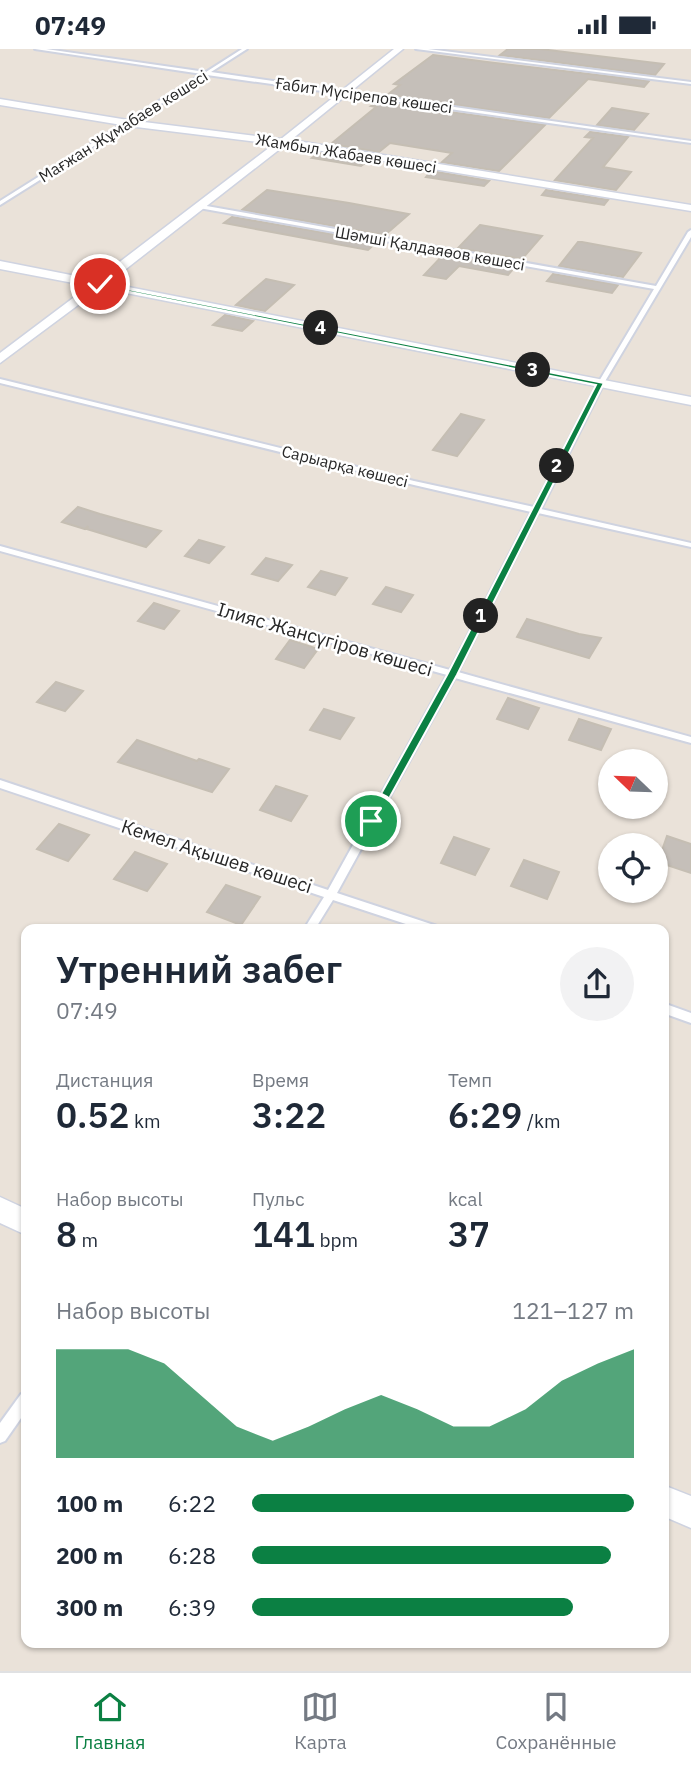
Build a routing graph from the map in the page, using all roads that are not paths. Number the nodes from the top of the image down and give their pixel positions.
1 (37, 49) edge
2 (245, 49) edge
3 (399, 49) edge
4 (418, 49) edge
5 (206, 73) junction
6 (691, 83) edge
7 (343, 92) junction
8 (0, 102) edge
9 (128, 123) junction
10 (284, 142) junction
11 (691, 142) edge
12 (0, 203) edge
13 (201, 207) junction
14 (691, 208) edge
15 (691, 232) edge
16 (0, 265) edge
17 (100, 284) junction
18 (659, 288) junction
19 (0, 359) edge
20 (0, 381) edge
21 (601, 383) junction
22 (691, 401) edge
23 (535, 510) junction
24 (691, 545) edge
25 (0, 548) edge
26 (452, 675) junction
27 (691, 740) edge
28 (0, 784) edge
29 (331, 894) junction
30 (312, 924) edge
31 (418, 924) edge
32 (669, 1010) edge
33 (691, 1018) edge
34 (0, 1210) edge
35 (21, 1220) edge
36 (21, 1406) edge
37 (0, 1436) edge
38 (669, 1503) edge
39 (691, 1512) edge

1 - 5 lane, Ғабит Мүсірепов көшесі
2 - 5 lane, Мағжан Жұмабаев көшесі
3 - 7 street
4 - 6 lane
5 - 7 lane, Ғабит Мүсірепов көшесі
5 - 9 lane, Мағжан Жұмабаев көшесі
7 - 10 street
7 - 11 lane, Ғабит Мүсірепов көшесі
8 - 9 street, Жамбыл Жабаев көшесі
9 - 10 street, Жамбыл Жабаев көшесі
9 - 12 lane, Мағжан Жұмабаев көшесі
10 - 13 street
10 - 14 street, Жамбыл Жабаев көшесі
13 - 17 street
13 - 18 lane, Шәмші Қалдаяөов көшесі
15 - 18 lane
16 - 17 street
17 - 19 street
17 - 21 street
18 - 21 lane
20 - 23 lane, Сарыарқа көшесі
21 - 22 street
21 - 23 lane
23 - 24 lane, Сарыарқа көшесі
23 - 26 lane
25 - 26 lane, Ілияс Жансүгіров көшесі
26 - 27 lane, Ілияс Жансүгіров көшесі
26 - 29 lane
28 - 29 lane, Кемел Ақышев көшесі
29 - 30 lane
29 - 31 lane, Кемел Ақышев көшесі
32 - 33 lane
34 - 35 street
36 - 37 lane
38 - 39 street

